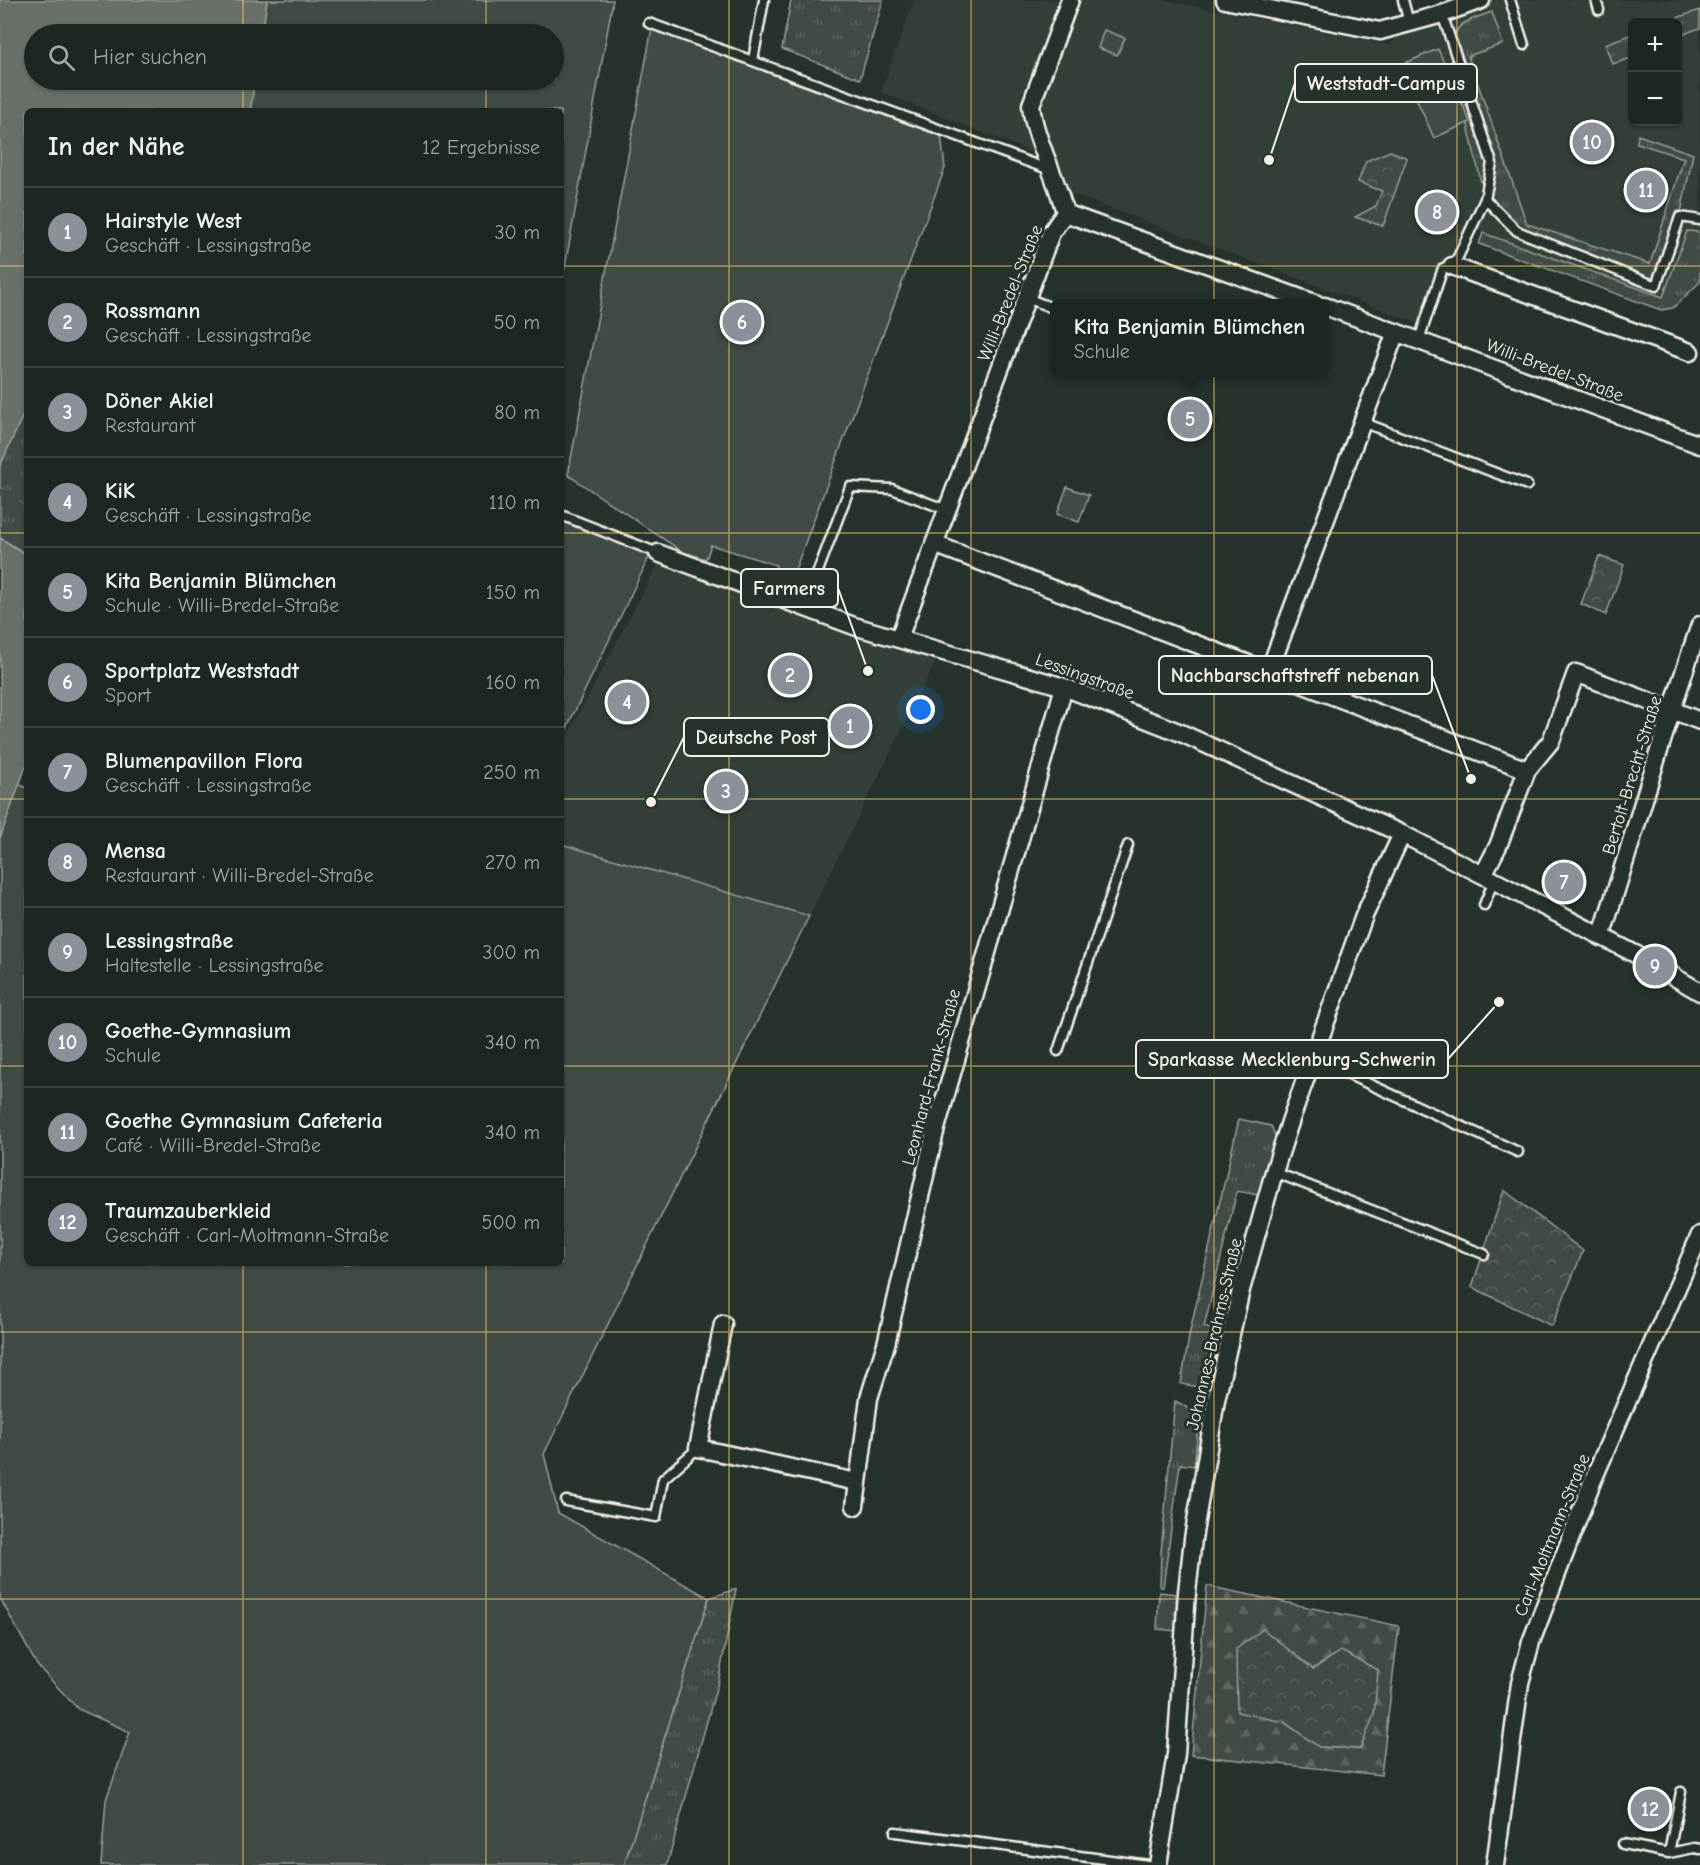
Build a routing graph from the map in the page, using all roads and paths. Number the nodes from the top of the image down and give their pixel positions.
1 (764, 0) edge
2 (1070, 0) edge
3 (1225, 0) edge
4 (1403, 0) edge
5 (1481, 0) edge
6 (1509, 0) edge
7 (1596, 0) edge
8 (1599, 10) dead end
9 (1442, 14) junction
10 (650, 23) dead end
11 (1409, 24) junction
12 (1524, 45) dead end
13 (753, 60) junction
14 (1050, 165) junction
15 (1485, 199) junction
16 (1065, 213) junction
17 (1700, 220) edge
18 (1452, 266) junction
19 (1027, 298) junction
20 (1306, 299) edge
21 (1050, 307) edge
22 (1329, 307) edge
23 (1396, 332) junction
24 (1419, 340) junction
25 (1690, 352) dead end
26 (1362, 422) junction
27 (1700, 446) edge
28 (1527, 485) dead end
29 (947, 510) junction
30 (564, 516) edge
31 (934, 544) junction
32 (658, 553) joint
33 (804, 608) junction
34 (1700, 625) edge
35 (898, 638) junction
36 (1695, 653) edge
37 (1269, 672) junction
38 (1064, 687) junction
39 (1671, 710) junction
40 (1700, 722) edge
41 (1527, 770) junction
42 (1402, 834) junction
43 (1128, 845) dead end
44 (1489, 878) junction
45 (1484, 905) dead end
46 (1601, 937) junction
47 (1700, 992) edge
48 (1058, 1051) dead end
49 (1312, 1061) junction
50 (1518, 1152) dead end
51 (1274, 1172) junction
52 (1700, 1234) edge
53 (1484, 1254) dead end
54 (723, 1324) dead end
55 (698, 1448) junction
56 (857, 1482) junction
57 (566, 1501) dead end
58 (855, 1506) dead end
59 (1682, 1792) dead end
60 (895, 1832) dead end
61 (1623, 1844) dead end
62 (1700, 1849) edge
63 (1669, 1853) junction
64 (1149, 1865) edge
65 (1158, 1865) edge
66 (1495, 1865) edge

1 - 13 lane
2 - 14 street
3 - 11 street
4 - 11 lane
5 - 9 street
6 - 12 lane
7 - 8 lane
9 - 11 street
9 - 15 lane
10 - 13 lane
13 - 14 lane
14 - 16 street
15 - 17 lane
15 - 18 lane
16 - 19 street, Willi-Bredel-Straße
16 - 20 street, Willi-Bredel-Straße
18 - 24 lane
18 - 25 street
19 - 21 lane
19 - 29 street, Willi-Bredel-Straße
22 - 23 street, Willi-Bredel-Straße
23 - 24 street, Willi-Bredel-Straße
23 - 26 street
24 - 27 street, Willi-Bredel-Straße
26 - 28 lane
26 - 37 street
29 - 31 street, Willi-Bredel-Straße
29 - 33 lane
30 - 32 lane
31 - 35 street, Willi-Bredel-Straße
31 - 37 street
32 - 33 street, Lessingstraße
33 - 35 street, Lessingstraße
34 - 36 street, Bertolt-Brecht-Straße
35 - 38 street, Lessingstraße
36 - 39 street, Bertolt-Brecht-Straße
37 - 41 street
38 - 42 street, Lessingstraße
38 - 56 street, Leonhard-Frank-Straße
39 - 40 street
39 - 41 street
39 - 46 street, Bertolt-Brecht-Straße
41 - 44 street
42 - 44 street, Lessingstraße
42 - 49 street, Johannes-Brahms-Straße
43 - 48 lane
44 - 45 lane
44 - 46 street, Lessingstraße
46 - 47 street, Lessingstraße
49 - 50 lane
49 - 51 street, Johannes-Brahms-Straße
51 - 53 lane
51 - 65 street, Johannes-Brahms-Straße
52 - 66 street, Carl-Moltmann-Straße
54 - 55 street
55 - 56 street
55 - 57 lane
56 - 58 street, Leonhard-Frank-Straße
59 - 63 lane
60 - 64 lane
61 - 63 lane
62 - 63 lane

